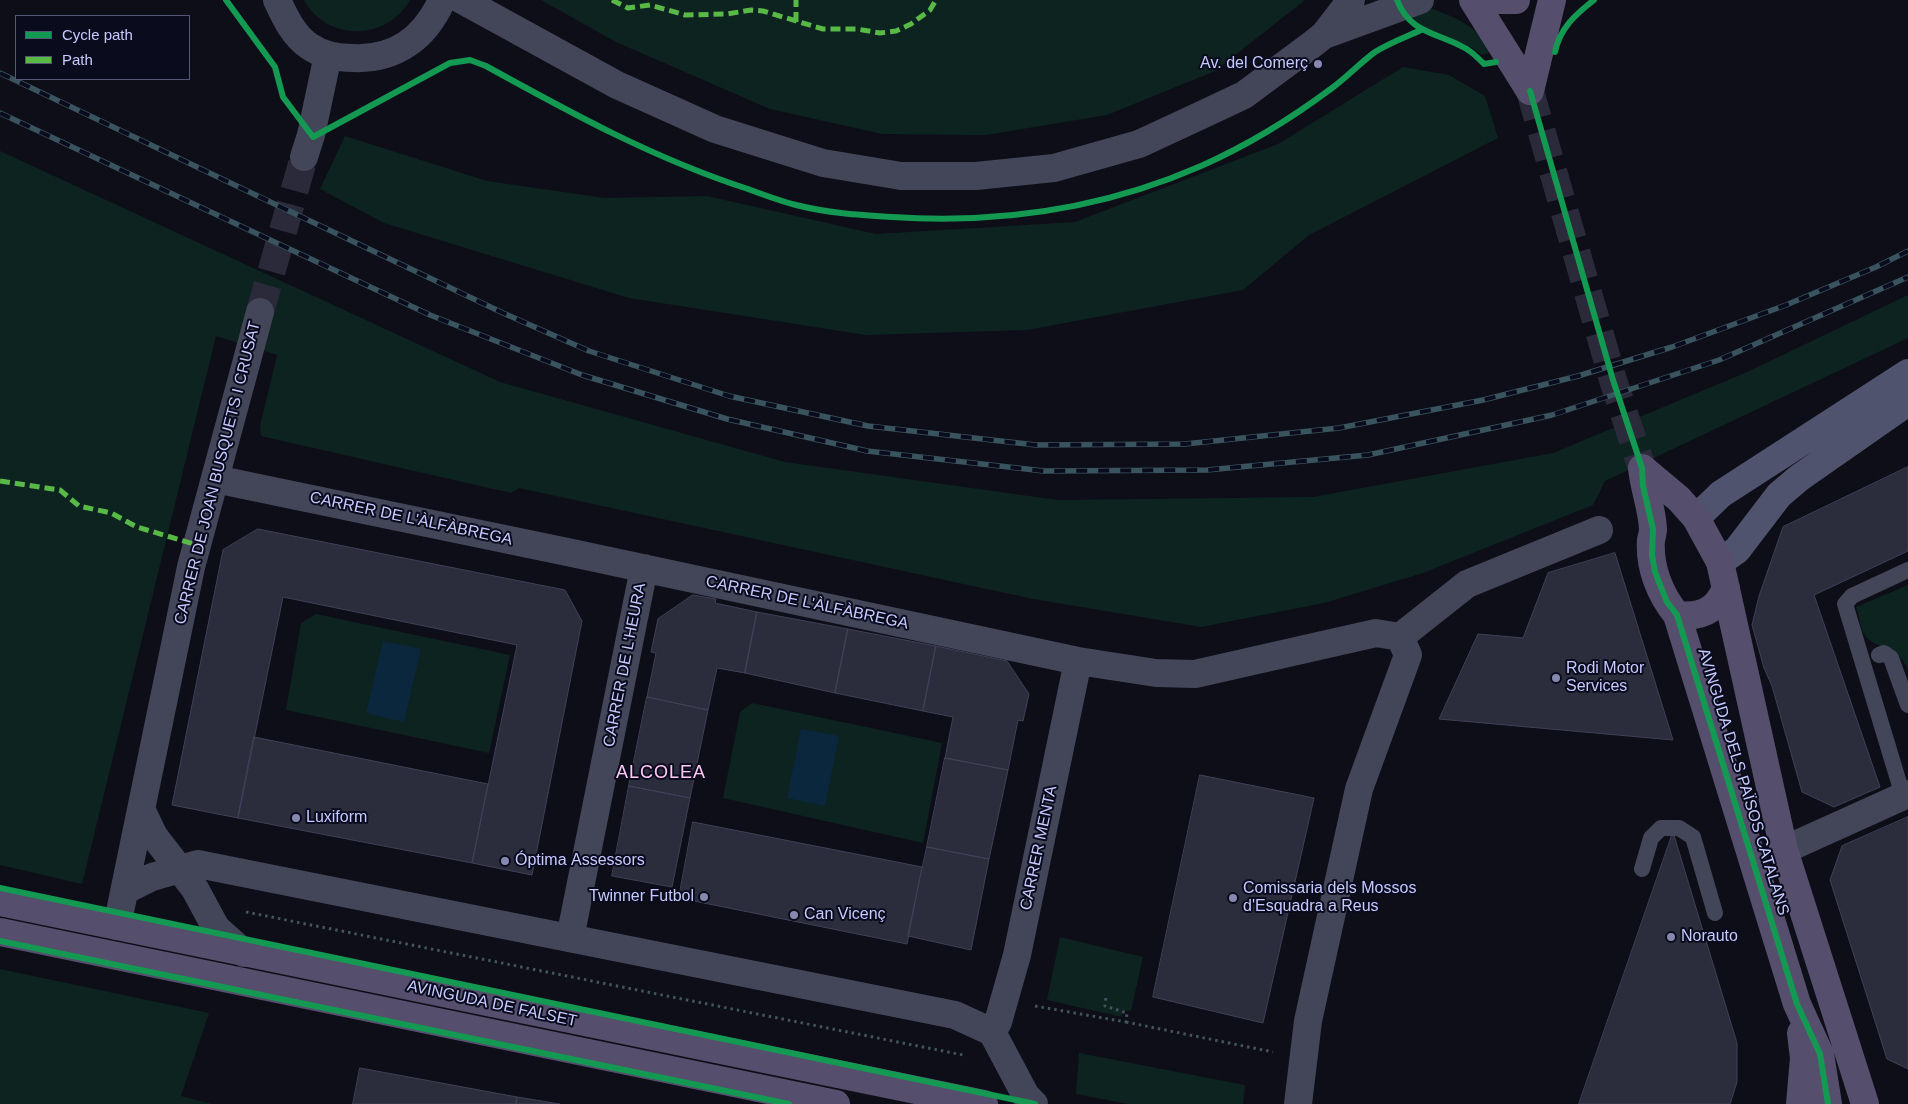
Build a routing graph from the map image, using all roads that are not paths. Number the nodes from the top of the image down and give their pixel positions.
1 (277, 0) edge
2 (442, 0) edge
3 (462, 0) edge
4 (1352, 0) edge
5 (1420, 0) edge
6 (1473, 0) edge
7 (1492, 0) edge
8 (1516, 0) edge
9 (1552, 0) edge
10 (1324, 35) junction
11 (328, 55) junction
12 (304, 157) tunnel mouth
13 (260, 312) tunnel mouth
14 (1908, 373) edge
15 (1908, 402) edge
16 (215, 480) junction
17 (1692, 514) junction
18 (1653, 529) junction
19 (1599, 530) dead end
20 (644, 568) junction
21 (1908, 570) edge
22 (1723, 575) junction
23 (1678, 615) junction
24 (1400, 637) junction
25 (1879, 655) dead end
26 (1078, 661) junction
27 (1908, 705) edge
28 (1905, 795) edge
29 (142, 811) junction
30 (1784, 850) junction
31 (180, 869) junction
32 (1642, 869) dead end
33 (126, 890) junction
34 (0, 902) edge
35 (1715, 913) dead end
36 (117, 926) junction
37 (0, 932) edge
38 (570, 938) junction
39 (244, 953) junction
40 (1797, 1004) junction
41 (992, 1032) junction
42 (836, 1104) edge
43 (984, 1104) edge
44 (1034, 1104) edge
45 (1298, 1104) edge
46 (1800, 1104) edge
47 (1828, 1104) edge
48 (1865, 1104) edge

1 - 11 street
2 - 11 street
3 - 10 street
4 - 10 street
5 - 10 street
6 - 9 main road
7 - 8 main road
11 - 12 street
13 - 16 street, CARRER DE JOAN BUSQUETS I CRUSAT
14 - 17 street
15 - 22 street
16 - 20 street, CARRER DE L'ÀLFÀBREGA
16 - 29 street, CARRER DE JOAN BUSQUETS I CRUSAT
17 - 18 main road
17 - 18 main road, AVINGUDA DELS PAÏSOS CATALANS
17 - 22 main road, AVINGUDA DELS PAÏSOS CATALANS
18 - 23 main road, AVINGUDA DELS PAÏSOS CATALANS
19 - 24 street
20 - 26 street, CARRER DE L'ÀLFÀBREGA
20 - 38 street, CARRER DE L'HEURA
21 - 28 lane
22 - 23 main road
22 - 30 main road, AVINGUDA DELS PAÏSOS CATALANS
23 - 40 main road, AVINGUDA DELS PAÏSOS CATALANS
24 - 26 street, CARRER DE L'ÀLFÀBREGA
24 - 45 street
25 - 27 lane
26 - 41 street, CARRER MENTA
28 - 30 street
29 - 31 street
29 - 33 street, CARRER DE JOAN BUSQUETS I CRUSAT
30 - 48 main road, AVINGUDA DELS PAÏSOS CATALANS
31 - 33 street
31 - 38 street
31 - 39 street
32 - 35 lane
33 - 36 street, CARRER DE JOAN BUSQUETS I CRUSAT
34 - 36 main road, AVINGUDA DE FALSET
36 - 39 main road, AVINGUDA DE FALSET
37 - 42 main road, AVINGUDA DE FALSET
38 - 41 street
39 - 43 main road, AVINGUDA DE FALSET
40 - 46 main road
40 - 47 main road, AVINGUDA DELS PAÏSOS CATALANS
41 - 44 street

